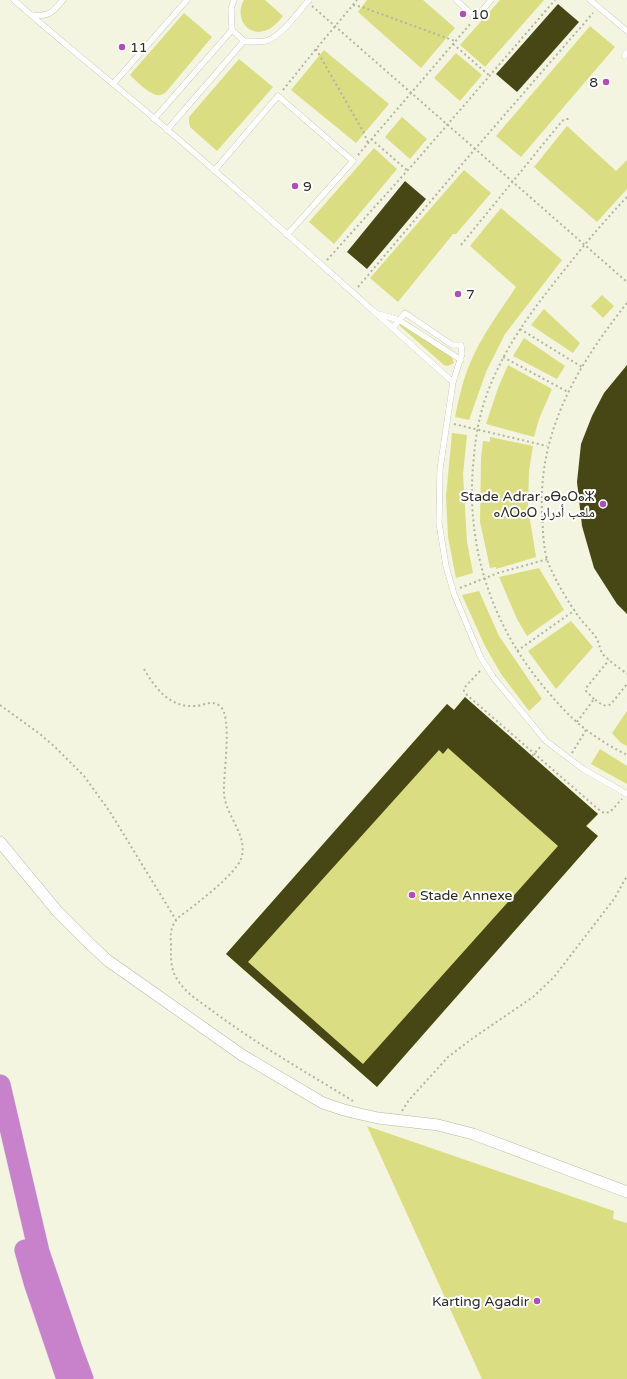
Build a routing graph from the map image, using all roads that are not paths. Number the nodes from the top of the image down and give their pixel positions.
1 (14, 0) edge
2 (63, 0) edge
3 (187, 0) edge
4 (234, 0) edge
5 (456, 0) edge
6 (491, 0) edge
7 (590, 0) edge
8 (308, 1) edge
9 (30, 14) junction
10 (232, 30) junction
11 (625, 30) edge
12 (627, 35) edge
13 (244, 41) junction
14 (113, 84) junction
15 (154, 119) junction
16 (167, 130) junction
17 (214, 171) junction
18 (287, 235) junction
19 (376, 313) junction
20 (399, 320) junction
21 (393, 328) junction
22 (461, 360) junction
23 (453, 382) junction
24 (627, 794) edge
25 (0, 842) edge
26 (0, 1085) edge
27 (0, 1149) edge
28 (627, 1192) edge
29 (67, 1379) edge
30 (84, 1379) edge

1 - 9 lane
2 - 9 lane
3 - 14 lane
4 - 10 lane
5 - 6 lane
7 - 11 lane
8 - 13 lane
9 - 14 lane
10 - 13 lane
10 - 15 lane
11 - 12 lane
13 - 16 lane
14 - 15 lane
15 - 16 lane
16 - 17 lane
17 - 18 lane
17 - 18 lane
18 - 19 lane
19 - 20 lane
19 - 21 lane
20 - 21 lane
20 - 22 lane
20 - 22 lane
21 - 23 lane
22 - 23 lane
23 - 24 lane
25 - 28 street
26 - 30 highway
27 - 29 highway

